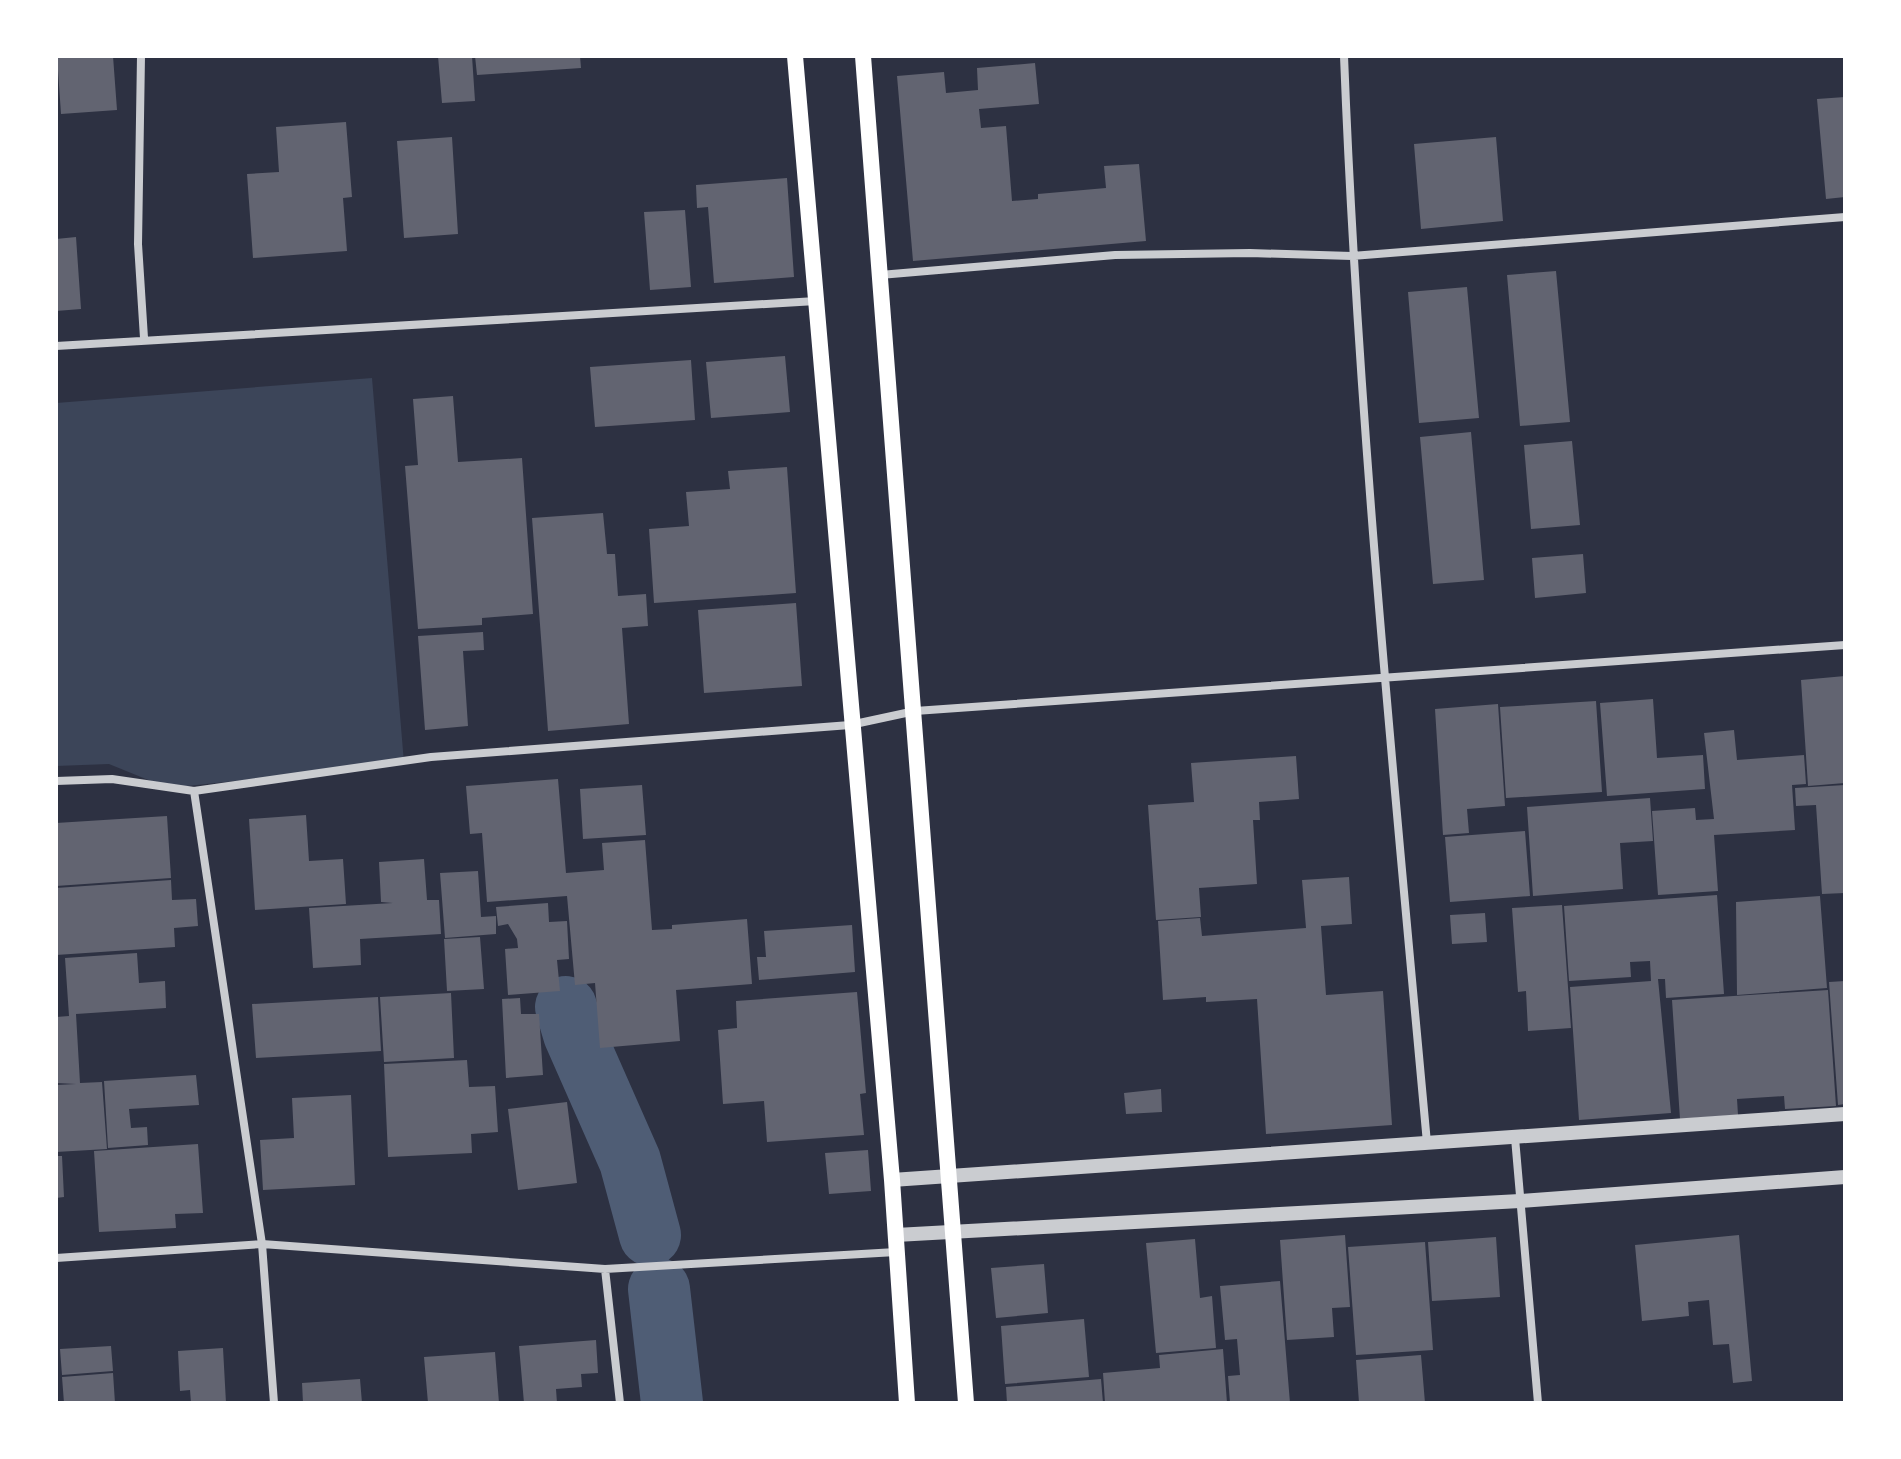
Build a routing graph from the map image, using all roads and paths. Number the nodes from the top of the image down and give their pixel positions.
1 (141, 56) edge
2 (795, 56) edge
3 (863, 56) edge
4 (1344, 56) edge
5 (1845, 217) edge
6 (1352, 256) junction
7 (880, 275) junction
8 (816, 301) junction
9 (144, 338) junction
10 (56, 346) edge
11 (1845, 645) edge
12 (1384, 679) junction
13 (915, 711) junction
14 (850, 725) junction
15 (56, 781) edge
16 (194, 791) junction
17 (1845, 1114) edge
18 (1515, 1138) junction
19 (1427, 1143) junction
20 (1845, 1177) edge
21 (947, 1178) junction
22 (892, 1180) junction
23 (1520, 1201) junction
24 (951, 1235) junction
25 (262, 1244) junction
26 (896, 1244) junction
27 (56, 1258) edge
28 (605, 1269) junction
29 (274, 1403) edge
30 (620, 1403) edge
31 (907, 1403) edge
32 (966, 1403) edge
33 (1538, 1403) edge

1 - 9 street
2 - 8 main road
3 - 7 main road
4 - 6 street
5 - 6 street
6 - 7 street
6 - 12 street
7 - 13 main road
8 - 9 street
8 - 14 main road
9 - 10 street
11 - 12 street
12 - 13 street
12 - 19 street
13 - 14 street
13 - 21 main road
14 - 16 street
14 - 22 main road
15 - 16 street
16 - 25 street
17 - 18 street
18 - 19 street
18 - 23 street
19 - 21 street
20 - 23 street
21 - 22 street
21 - 24 main road
22 - 26 main road
23 - 24 street
23 - 33 street
24 - 26 street
24 - 32 main road
25 - 27 street
25 - 28 street
25 - 29 street
26 - 28 street
26 - 31 main road
28 - 30 street

